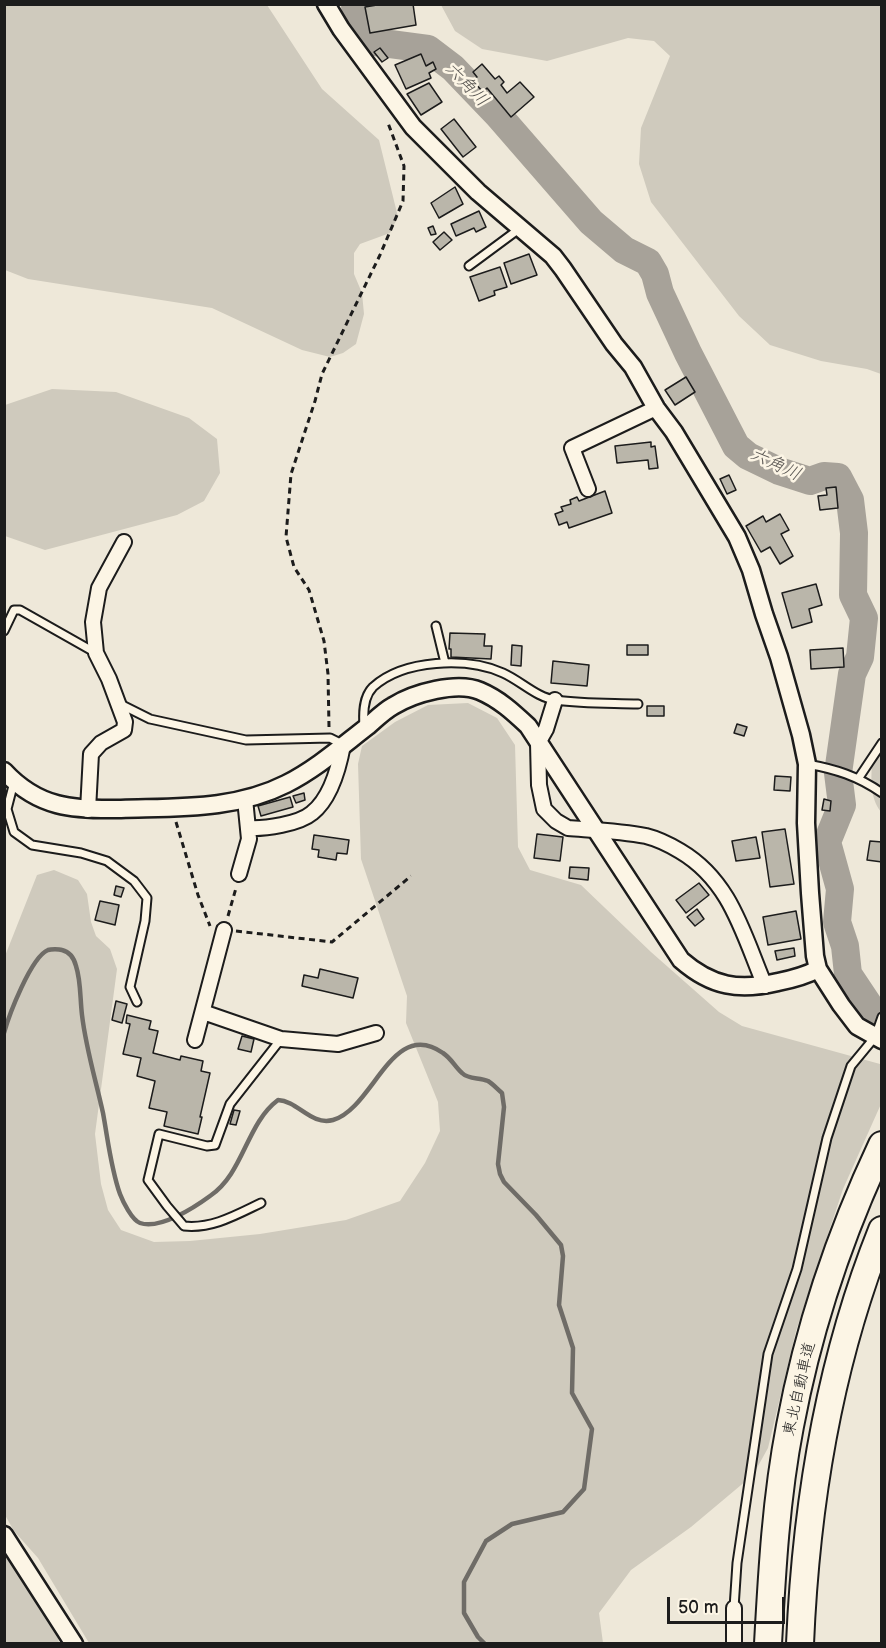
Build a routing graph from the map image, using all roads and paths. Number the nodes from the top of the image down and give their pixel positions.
1 (326, 4) edge
2 (386, 117) dead end
3 (521, 228) junction
4 (469, 266) dead end
5 (656, 408) junction
6 (588, 489) dead end
7 (124, 542) dead end
8 (436, 626) dead end
9 (4, 631) edge
10 (96, 653) junction
11 (445, 663) junction
12 (555, 700) junction
13 (118, 703) junction
14 (638, 704) dead end
15 (364, 728) junction
16 (337, 741) junction
17 (538, 743) junction
18 (882, 743) edge
19 (807, 764) junction
20 (8, 778) edge
21 (858, 779) junction
22 (882, 793) edge
23 (245, 799) junction
24 (171, 807) junction
25 (88, 810) junction
26 (248, 828) junction
27 (596, 831) junction
28 (239, 874) joint
29 (411, 876) dead end
30 (224, 930) junction
31 (818, 969) junction
32 (765, 986) junction
33 (137, 1002) dead end
34 (202, 1012) junction
35 (882, 1017) edge
36 (376, 1033) dead end
37 (281, 1039) junction
38 (878, 1039) edge
39 (195, 1040) dead end
40 (882, 1145) edge
41 (261, 1203) dead end
42 (882, 1230) edge
43 (4, 1535) edge
44 (734, 1608) joint
45 (74, 1644) edge
46 (734, 1644) edge
47 (768, 1644) edge
48 (800, 1644) edge

1 - 3 street
2 - 16 path
3 - 4 lane
3 - 5 street
5 - 6 street
5 - 19 street
7 - 10 street
8 - 11 lane
9 - 10 lane
10 - 13 street
11 - 12 lane
11 - 15 lane
12 - 14 lane
12 - 17 street
13 - 16 lane
13 - 25 street
15 - 16 street
15 - 17 street
16 - 23 street
16 - 26 street
17 - 27 street
17 - 27 street
18 - 21 lane
19 - 21 lane
19 - 31 street
20 - 25 street
20 - 33 lane
21 - 22 lane
23 - 24 street
23 - 26 street
24 - 25 street
24 - 30 path
26 - 28 street
27 - 32 street
27 - 32 street
28 - 30 path
29 - 30 path
30 - 34 street
31 - 32 street
31 - 38 street
34 - 37 street
34 - 39 street
35 - 38 lane
36 - 37 street
37 - 41 lane
38 - 44 lane
40 - 47 highway, 東北自動車道
42 - 48 highway, 東北自動車道
43 - 45 street
44 - 46 street

